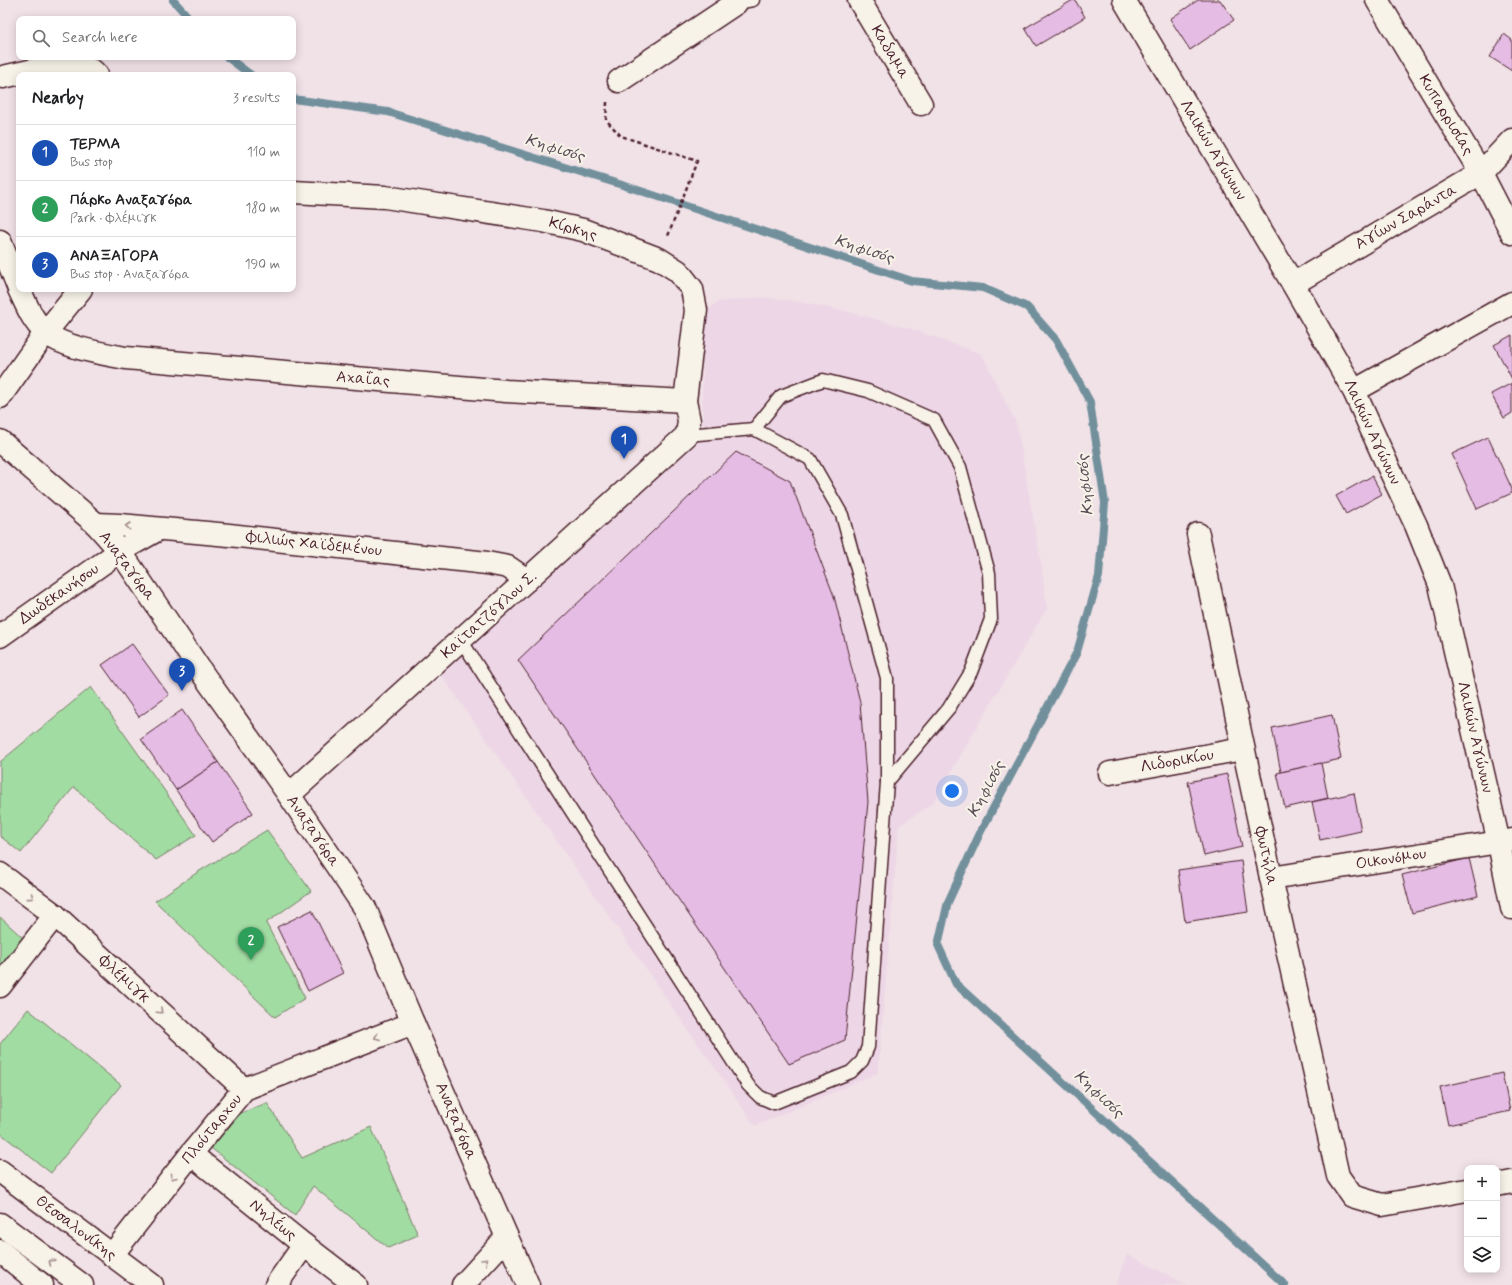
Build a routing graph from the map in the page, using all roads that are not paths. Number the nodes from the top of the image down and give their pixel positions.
1 (858, 0) edge
2 (1124, 0) edge
3 (1377, 0) edge
4 (743, 1) edge
5 (25, 72) edge
6 (94, 72) edge
7 (16, 74) edge
8 (3, 77) dead end
9 (619, 82) road end
10 (921, 104) dead end
11 (1512, 140) edge
12 (1481, 173) junction
13 (296, 192) edge
14 (1512, 233) edge
15 (0, 241) edge
16 (16, 281) edge
17 (1293, 284) junction
18 (20, 292) edge
19 (78, 292) edge
20 (1512, 302) edge
21 (45, 332) junction
22 (1354, 391) junction
23 (0, 397) edge
24 (685, 401) junction
25 (754, 430) junction
26 (688, 435) junction
27 (0, 441) edge
28 (96, 524) junction
29 (159, 529) junction
30 (1198, 534) dead end
31 (120, 551) junction
32 (527, 580) junction
33 (0, 636) edge
34 (461, 640) junction
35 (1243, 749) junction
36 (1110, 773) dead end
37 (887, 782) junction
38 (289, 795) junction
39 (1506, 841) edge
40 (0, 874) edge
41 (1271, 878) junction
42 (1512, 908) edge
43 (55, 915) junction
44 (0, 986) edge
45 (413, 1023) junction
46 (244, 1089) junction
47 (191, 1154) junction
48 (0, 1171) edge
49 (1512, 1182) edge
50 (1500, 1184) edge
51 (1464, 1191) edge
52 (0, 1224) edge
53 (506, 1238) junction
54 (304, 1246) junction
55 (0, 1251) edge
56 (112, 1255) junction
57 (42, 1285) edge
58 (82, 1285) edge
59 (152, 1285) edge
60 (276, 1285) edge
61 (356, 1285) edge
62 (463, 1285) edge
63 (528, 1285) edge

1 - 10 main road, Καδαμα
2 - 17 main road, Λαικών Αγώνων
3 - 12 main road, Κυπαρρισίας
4 - 9 main road
5 - 6 main road
7 - 8 main road
11 - 12 main road, Αγίων Σαράντα
12 - 14 main road, Κυπαρρισίας
12 - 17 main road, Αγίων Σαράντα
13 - 24 main road, Κίρκης
15 - 16 main road
17 - 22 main road, Λαικών Αγώνων
18 - 21 main road
19 - 21 main road
20 - 22 main road
21 - 23 main road
21 - 24 main road, Αχαΐας
22 - 39 main road, Λαικών Αγώνων
24 - 26 main road, Κίρκης
25 - 26 lane
25 - 37 lane
25 - 37 lane
26 - 32 main road, Καϊτατζόγλου Σ.
27 - 28 main road, Αναξαγόρα
29 -> 28 main road, Φιλιώς Χαϊδεμένου
28 - 31 main road, Αναξαγόρα
29 - 31 main road, Δωδεκανήσου
29 - 32 main road, Φιλιώς Χαϊδεμένου
30 - 35 main road, Φωτήλα
31 - 33 main road, Δωδεκανήσου
31 - 38 main road, Αναξαγόρα
32 - 34 main road, Καϊτατζόγλου Σ.
34 - 37 lane
34 - 38 main road, Καϊτατζόγλου Σ.
35 - 36 main road, Λιδορικίου
35 - 41 main road, Φωτήλα
38 - 45 main road, Αναξαγόρα
39 - 41 main road, Οικονόμου
39 - 42 main road, Λαικών Αγώνων
40 -> 43 main road, Φλέμιγκ
41 - 51 main road, Φωτήλα
43 - 44 main road
43 -> 46 main road, Φλέμιγκ
45 -> 46 main road, Πλούταρχου
45 - 53 main road, Αναξαγόρα
46 - 47 main road, Πλούταρχου
47 - 54 main road, Νηλέως
47 -> 56 main road, Πλούταρχου
48 - 56 main road, Θεσσαλονίκης
49 - 50 main road
58 -> 52 main road
62 -> 53 main road
53 - 63 main road, Αναξαγόρα
54 - 60 main road
54 - 61 main road, Νηλέως
55 - 57 main road
56 - 59 main road, Θεσσαλονίκης

